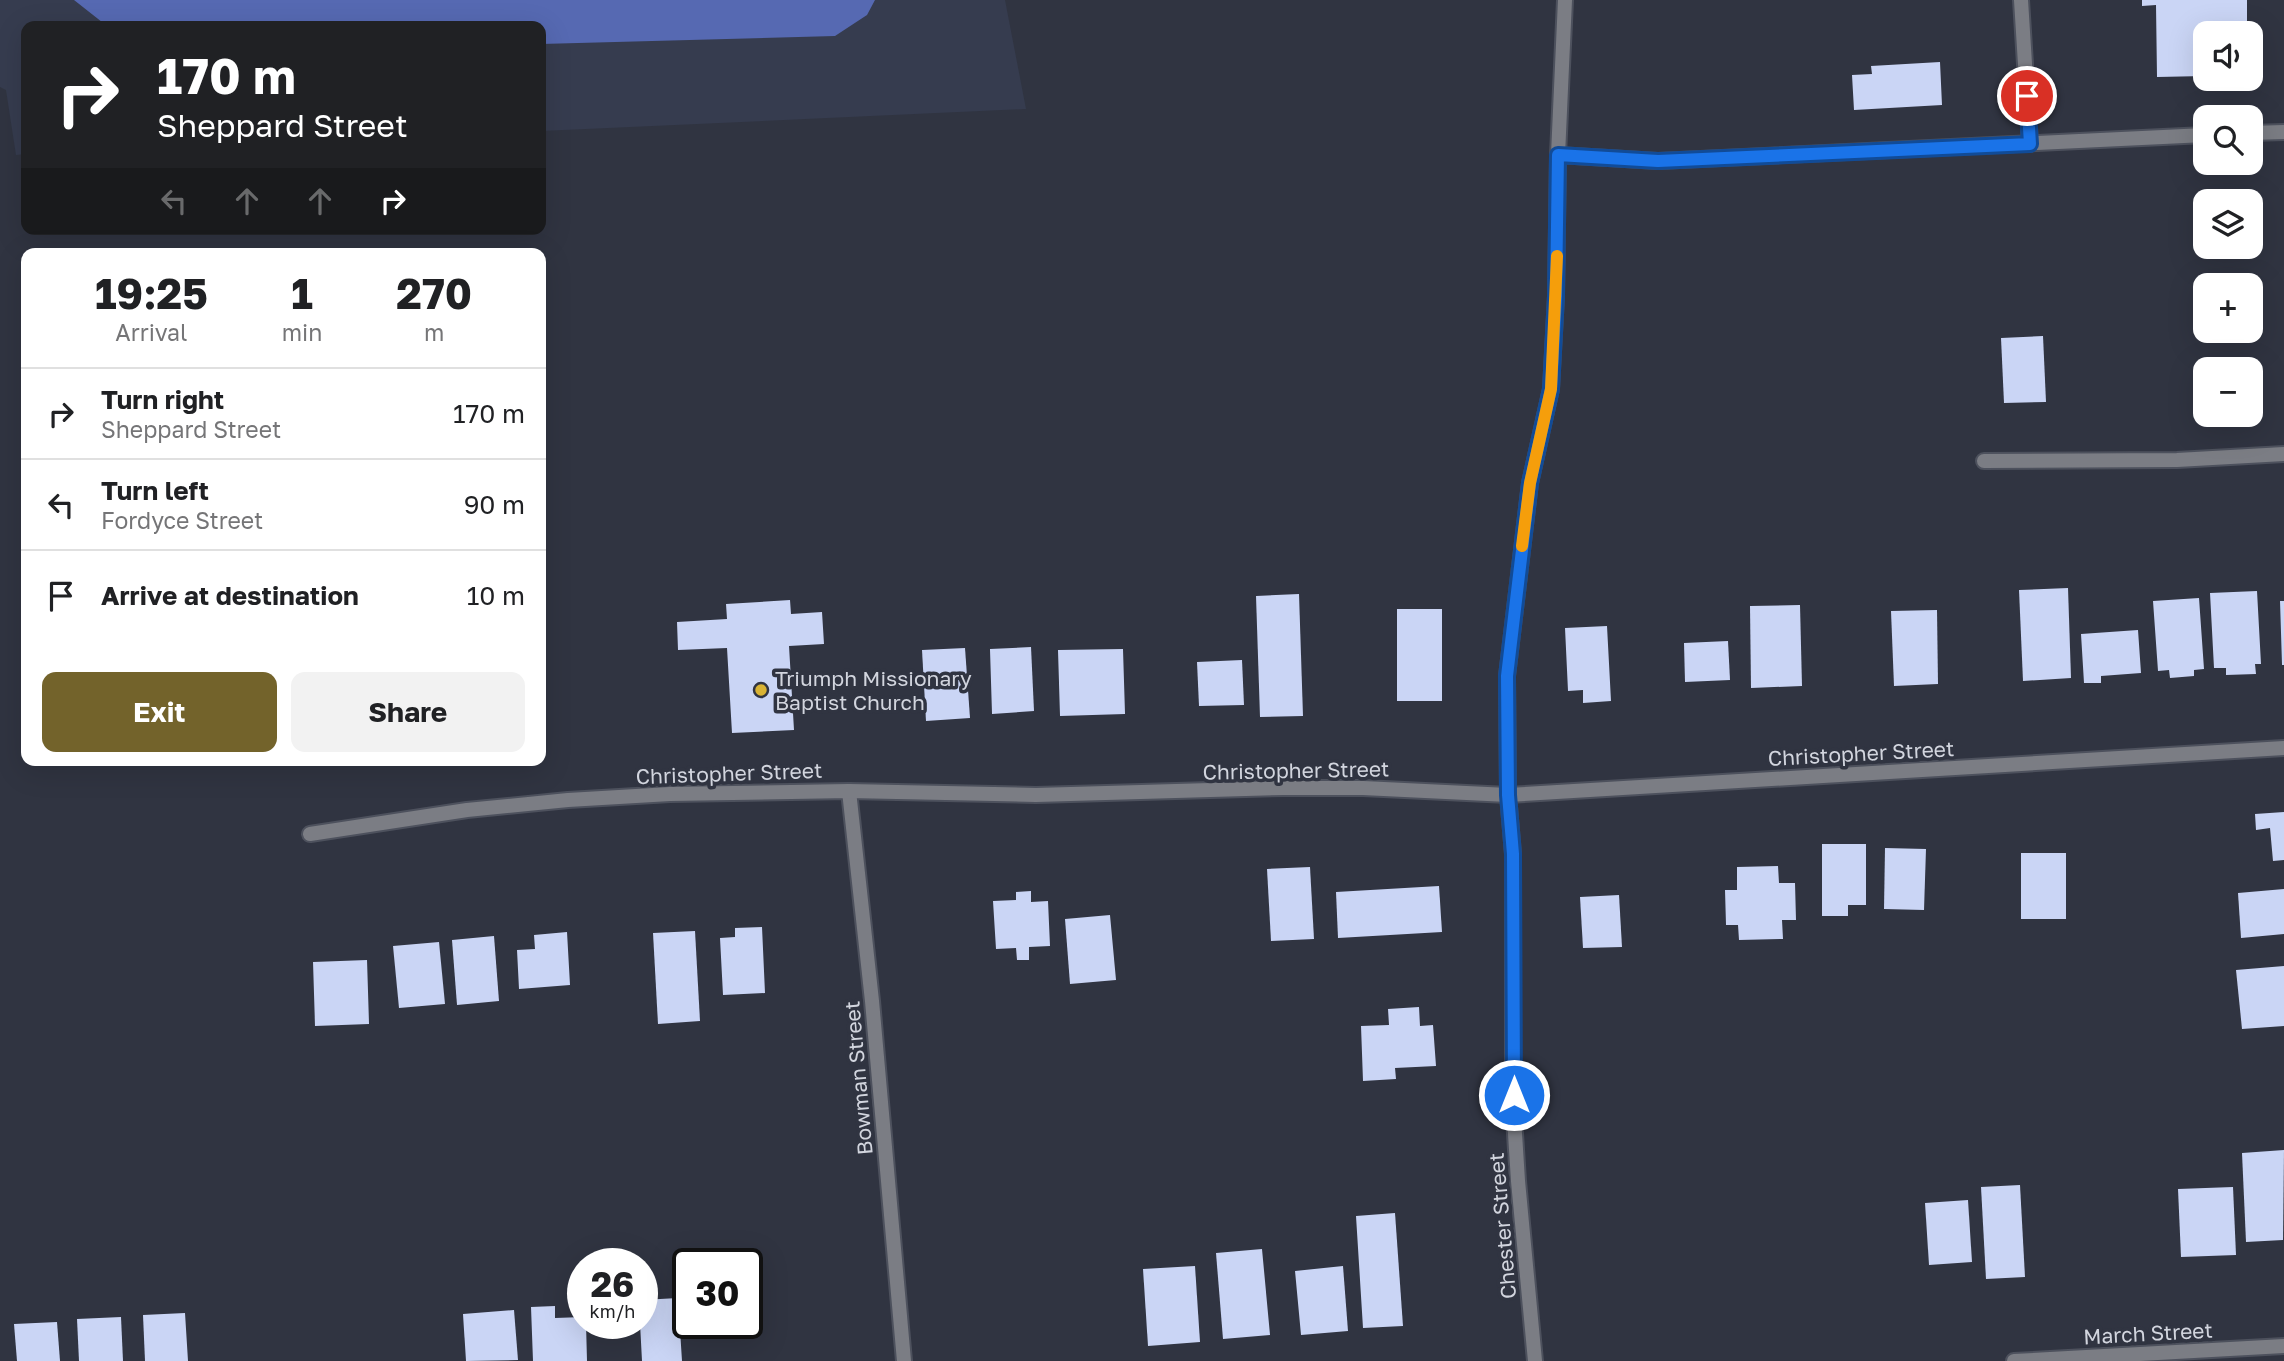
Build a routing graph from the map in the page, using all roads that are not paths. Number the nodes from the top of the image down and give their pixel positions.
1 (1565, 0) edge
2 (2021, 0) edge
3 (2284, 132) edge
4 (2263, 133) edge
5 (2193, 136) edge
6 (2030, 144) junction
7 (1558, 155) junction
8 (2284, 454) edge
9 (1983, 461) dead end
10 (2284, 748) edge
11 (849, 791) junction
12 (1508, 795) junction
13 (310, 834) dead end
14 (2284, 1346) edge
15 (904, 1361) edge
16 (1535, 1361) edge
17 (2014, 1361) edge

1 - 7 street, Chester Street
2 - 6 street
3 - 4 street
5 - 6 street
6 - 7 street
7 - 12 street, Chester Street
8 - 9 street
10 - 12 street, Christopher Street
11 - 12 street, Christopher Street
11 - 13 street, Christopher Street
11 - 15 street, Bowman Street
12 - 16 street, Chester Street
14 - 17 street, March Street

